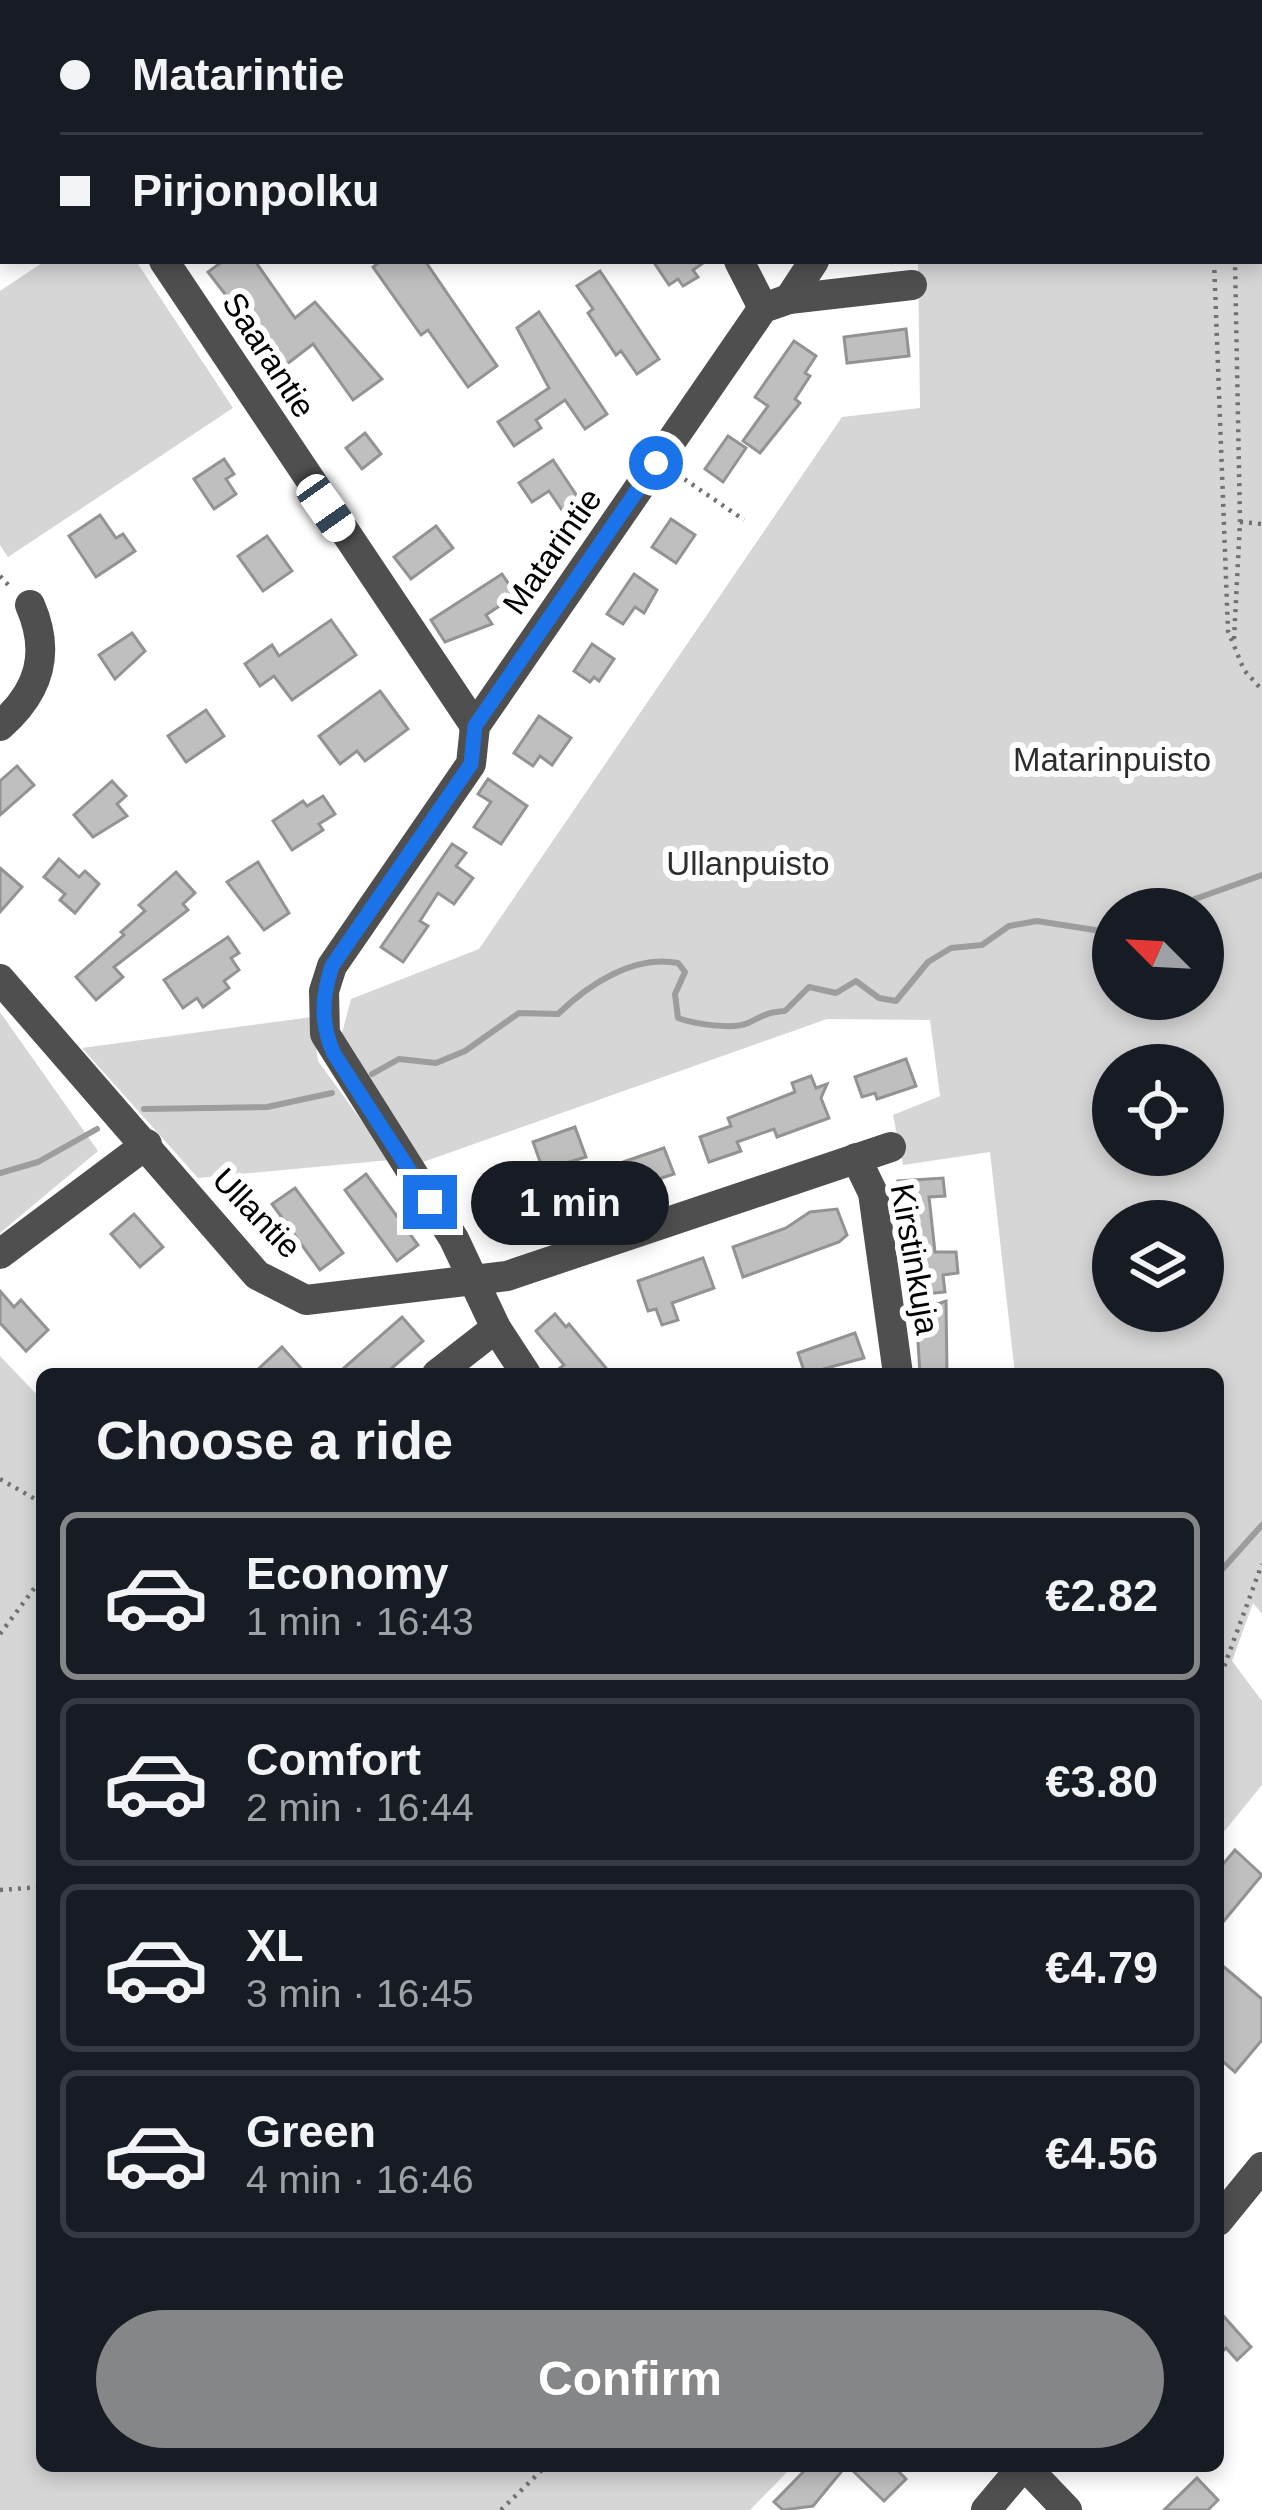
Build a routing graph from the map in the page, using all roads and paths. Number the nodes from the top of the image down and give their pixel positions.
1 (166, 264) edge
2 (742, 264) edge
3 (811, 264) edge
4 (1214, 264) edge
5 (1235, 264) edge
6 (912, 285) dead end
7 (776, 303) junction
8 (658, 460) junction
9 (744, 520) dead end
10 (1240, 522) junction
11 (1262, 524) edge
12 (30, 604) dead end
13 (1234, 645) junction
14 (1262, 690) edge
15 (0, 726) edge
16 (475, 726) junction
17 (0, 979) edge
18 (147, 1144) junction
19 (891, 1147) dead end
20 (856, 1158) junction
21 (0, 1254) edge
22 (474, 1282) junction
23 (496, 1328) junction
24 (444, 1368) edge
25 (522, 1368) edge
26 (897, 1368) edge
27 (0, 1479) edge
28 (36, 1500) edge
29 (1262, 1564) edge
30 (36, 1586) edge
31 (0, 1634) edge
32 (1224, 1667) edge
33 (36, 1887) edge
34 (0, 1890) edge
35 (1258, 2182) edge
36 (1224, 2215) edge
37 (540, 2472) edge
38 (1019, 2472) edge
39 (1030, 2472) edge
40 (501, 2510) edge
41 (986, 2510) edge
42 (1067, 2510) edge

1 - 16 street, Saarantie
2 - 7 street
3 - 7 street, Matarintie
4 - 13 path
5 - 10 path
6 - 7 street
7 - 8 street, Matarintie
8 - 9 path
8 - 16 street, Matarintie
10 - 11 path
10 - 13 path
12 - 15 street
13 - 14 path
16 - 22 street, Matarintie
17 - 18 street, Ullantie
18 - 21 street
18 - 22 street, Ullantie
19 - 20 street, Ullantie
20 - 22 street, Ullantie
20 - 26 street, Kirstinkuja
22 - 23 street
23 - 24 street
23 - 25 street
27 - 28 path
29 - 32 path
30 - 31 path
33 - 34 path
35 - 36 street
37 - 40 path
38 - 41 street
39 - 42 street

